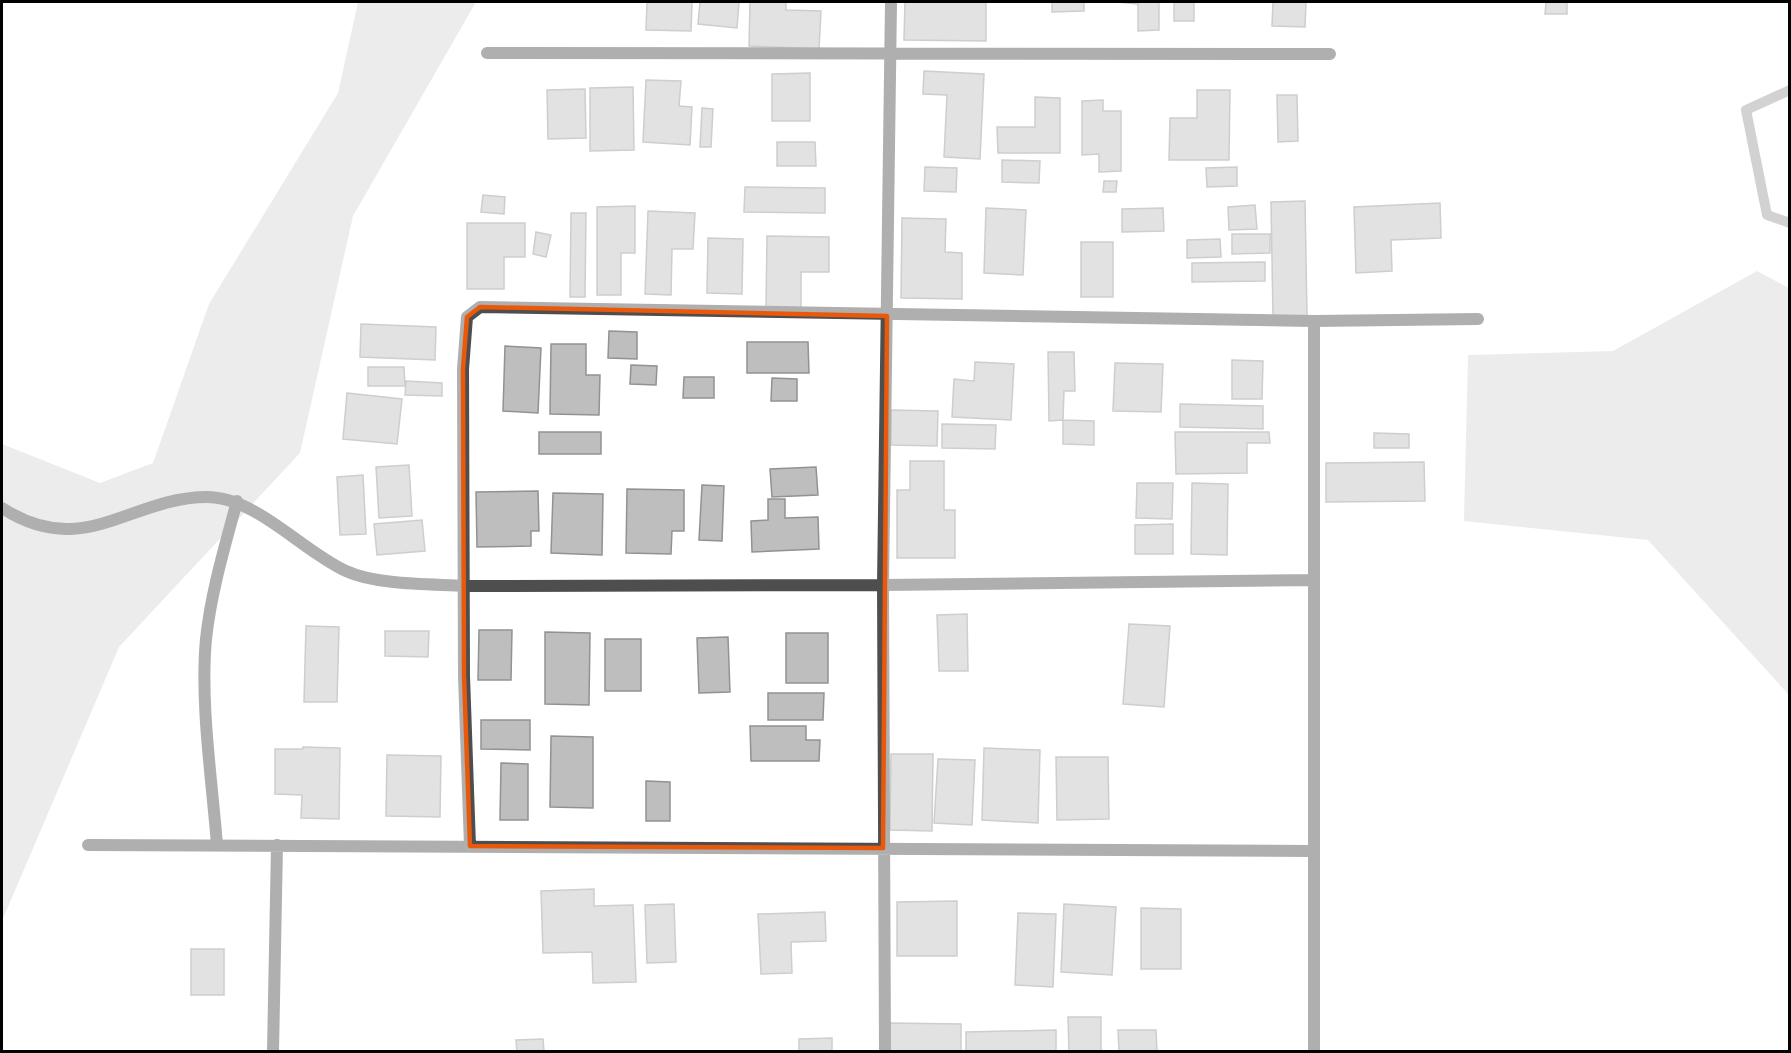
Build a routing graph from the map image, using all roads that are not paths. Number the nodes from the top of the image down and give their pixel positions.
1 (891, 2) edge
2 (891, 52) junction
3 (487, 53) dead end
4 (1330, 54) dead end
5 (887, 316) junction
6 (1478, 319) dead end
7 (1314, 321) junction
8 (237, 501) junction
9 (2, 508) edge
10 (1314, 579) junction
11 (883, 585) junction
12 (464, 586) junction
13 (88, 845) dead end
14 (217, 845) junction
15 (276, 845) junction
16 (470, 846) junction
17 (883, 848) junction
18 (1312, 850) junction
19 (273, 1052) edge
20 (885, 1052) edge
21 (1314, 1052) edge

1 - 2 street
2 - 3 street
2 - 4 street
2 - 5 street
5 - 7 street
5 - 11 street
5 - 12 street
6 - 7 street
7 - 10 street
8 - 9 street
8 - 12 street
8 - 14 street
10 - 11 street
10 - 18 street
11 - 12 street
11 - 17 street
12 - 16 street
13 - 14 street
14 - 15 street
15 - 16 street
15 - 19 street
16 - 17 street
17 - 18 street
17 - 20 street
18 - 21 street

